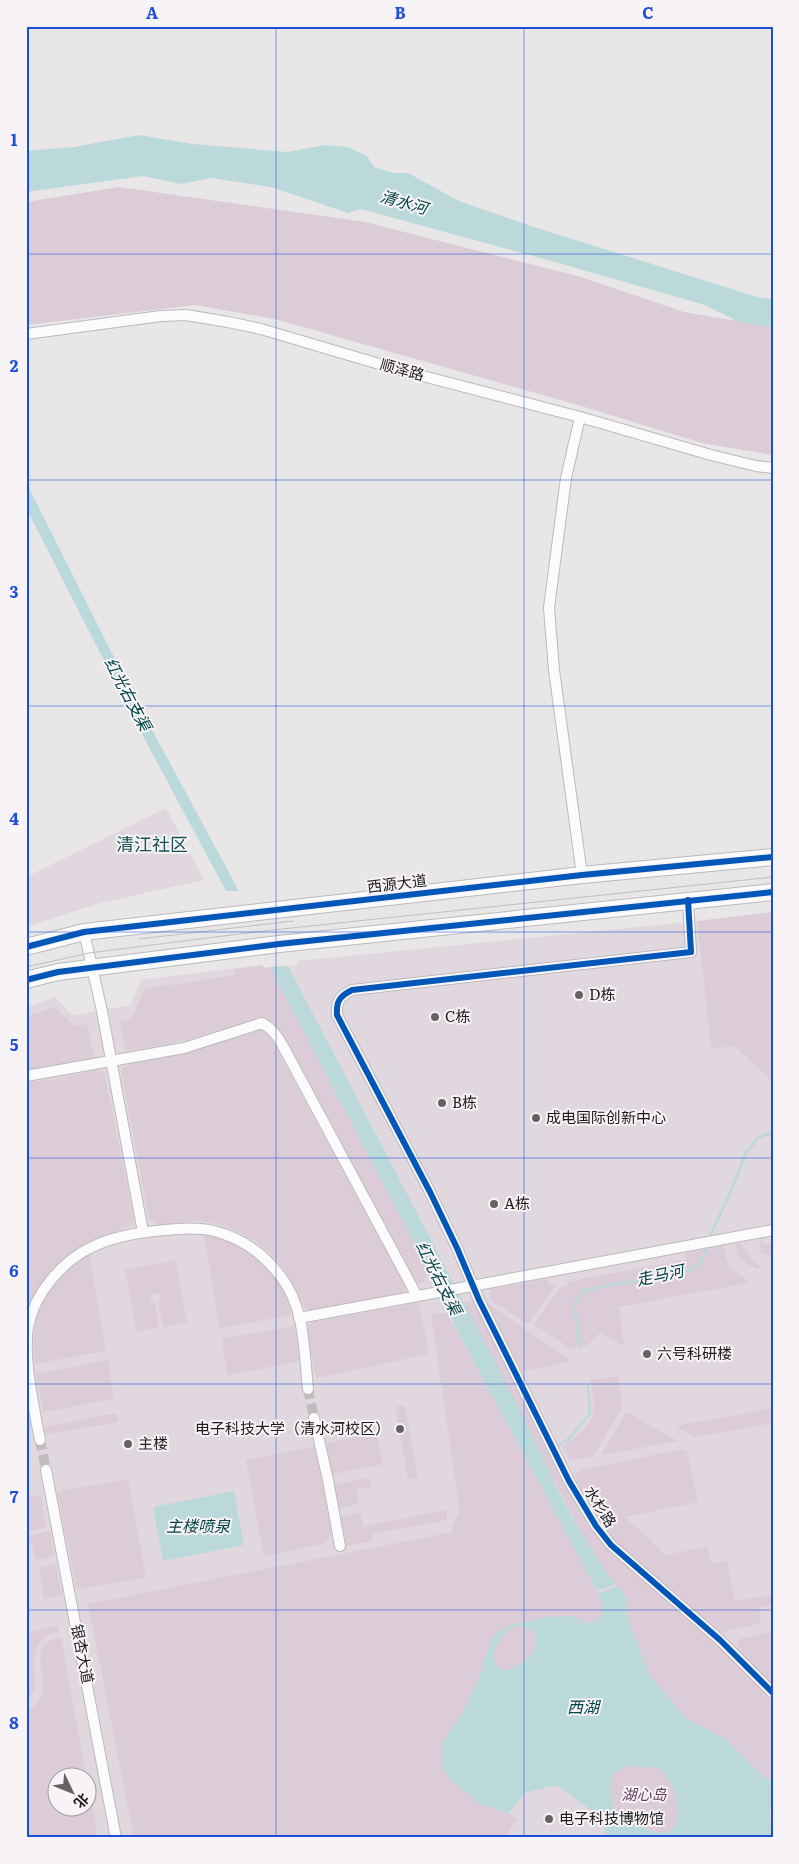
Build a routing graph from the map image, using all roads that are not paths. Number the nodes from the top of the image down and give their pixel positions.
1 (26, 334) edge
2 (580, 417) junction
3 (773, 468) edge
4 (773, 857) edge
5 (582, 875) junction
6 (773, 892) edge
7 (688, 900) junction
8 (84, 932) junction
9 (26, 947) edge
10 (92, 967) junction
11 (26, 980) edge
12 (110, 1062) junction
13 (26, 1076) edge
14 (773, 1230) edge
15 (143, 1232) junction
16 (472, 1285) junction
17 (417, 1296) junction
18 (299, 1318) junction
19 (28, 1370) edge
20 (308, 1389) tunnel mouth
21 (314, 1418) tunnel mouth
22 (40, 1440) tunnel mouth
23 (46, 1470) tunnel mouth
24 (340, 1546) dead end
25 (773, 1693) edge
26 (116, 1838) edge

1 - 2 street, 顺泽路
2 - 3 street, 顺泽路
2 - 5 street
4 - 5 main road, 西源大道
5 - 8 main road, 西源大道
6 - 7 main road
7 - 10 main road
7 - 16 street, 水杉路
8 - 9 main road, 西源大道
8 - 10 street
10 - 11 main road
10 - 12 street
12 - 13 street
12 - 15 street
12 - 17 street
14 - 16 street
15 - 18 street
15 - 19 street
16 - 17 street
16 - 25 street, 水杉路
17 - 18 street
18 - 20 street
19 - 22 street
21 - 24 street
23 - 26 street, 银杏大道

